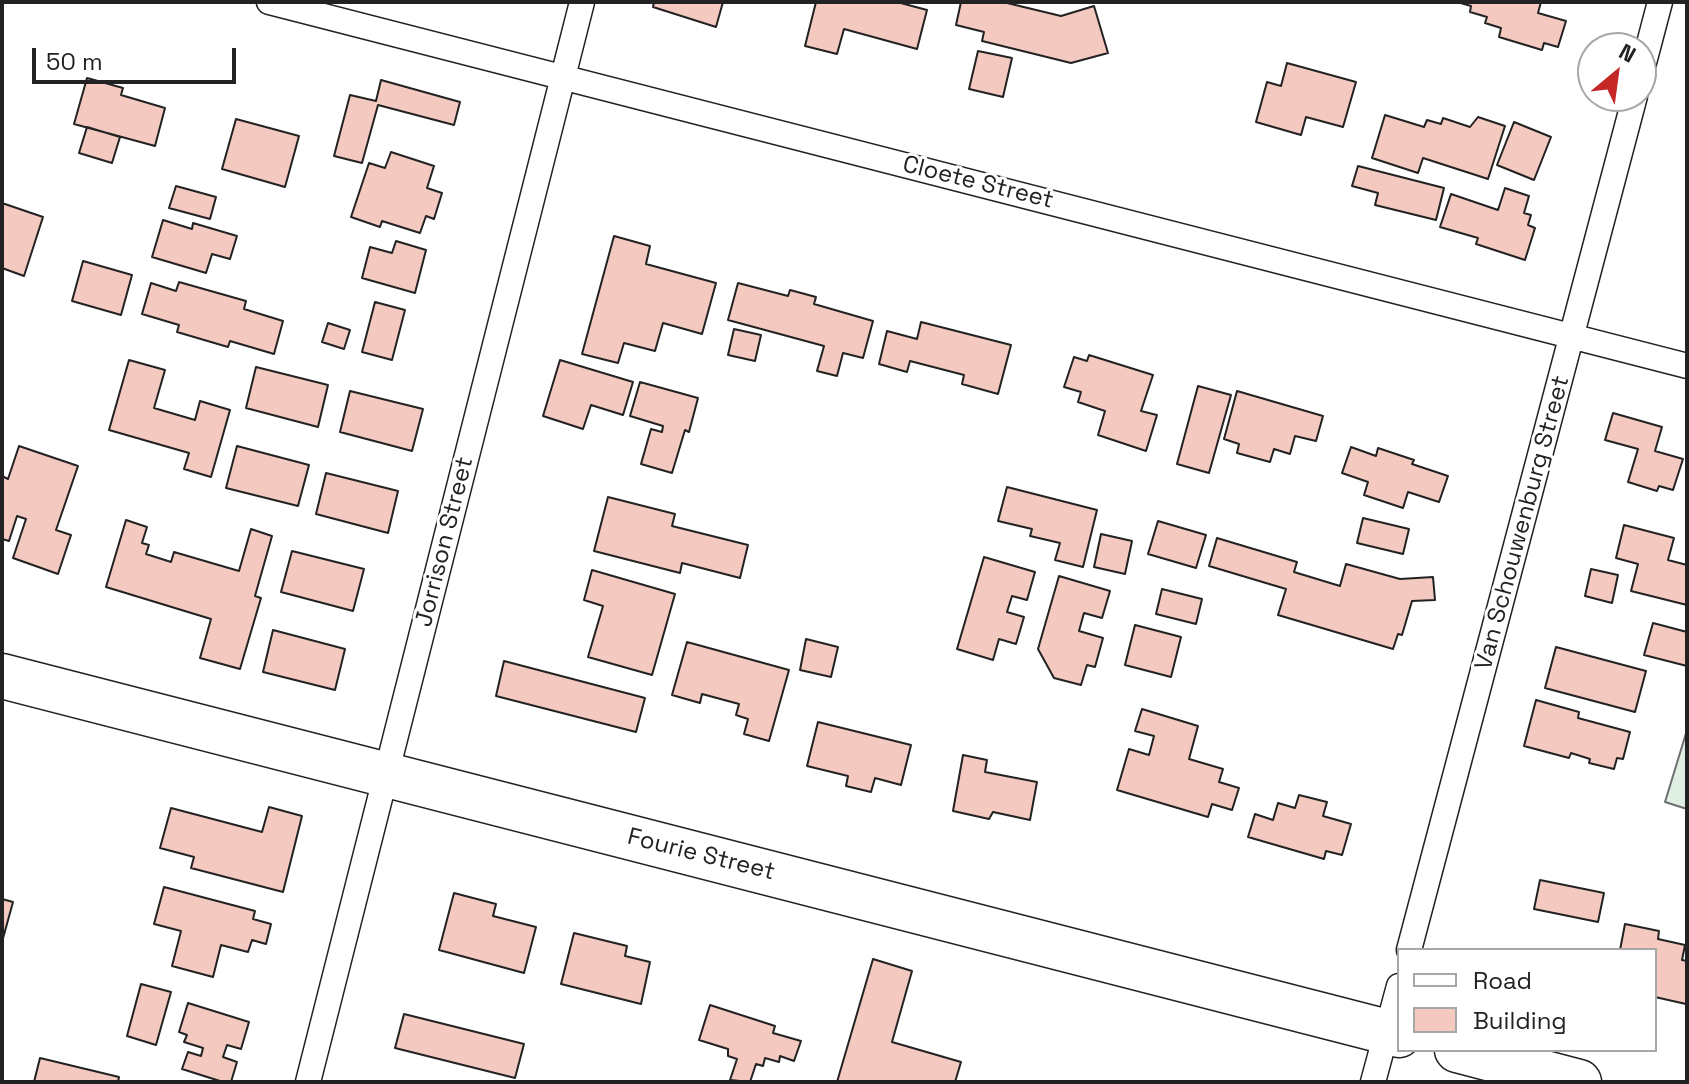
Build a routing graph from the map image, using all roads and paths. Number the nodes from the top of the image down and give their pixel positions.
1 (269, 2) edge
2 (582, 2) edge
3 (1660, 2) edge
4 (1652, 32) edge
5 (563, 76) junction
6 (1631, 112) edge
7 (1573, 336) junction
8 (1687, 366) edge
9 (2, 676) edge
10 (385, 774) junction
11 (1410, 948) edge
12 (1397, 1002) edge
13 (1393, 1033) edge
14 (1465, 1052) edge
15 (308, 1082) edge
16 (1373, 1082) edge
17 (1579, 1082) edge

1 - 5 street, Cloete Street
2 - 5 street, Jorrison Street
3 - 4 street
5 - 7 street, Cloete Street
5 - 10 street, Jorrison Street
6 - 7 street, Van Schouwenburg Street
7 - 8 street, Cloete Street
7 - 11 street, Van Schouwenburg Street
9 - 10 highway, Fourie Street
10 - 13 highway, Fourie Street
10 - 15 street, Jorrison Street
12 - 13 street
13 - 16 street
14 - 17 highway

